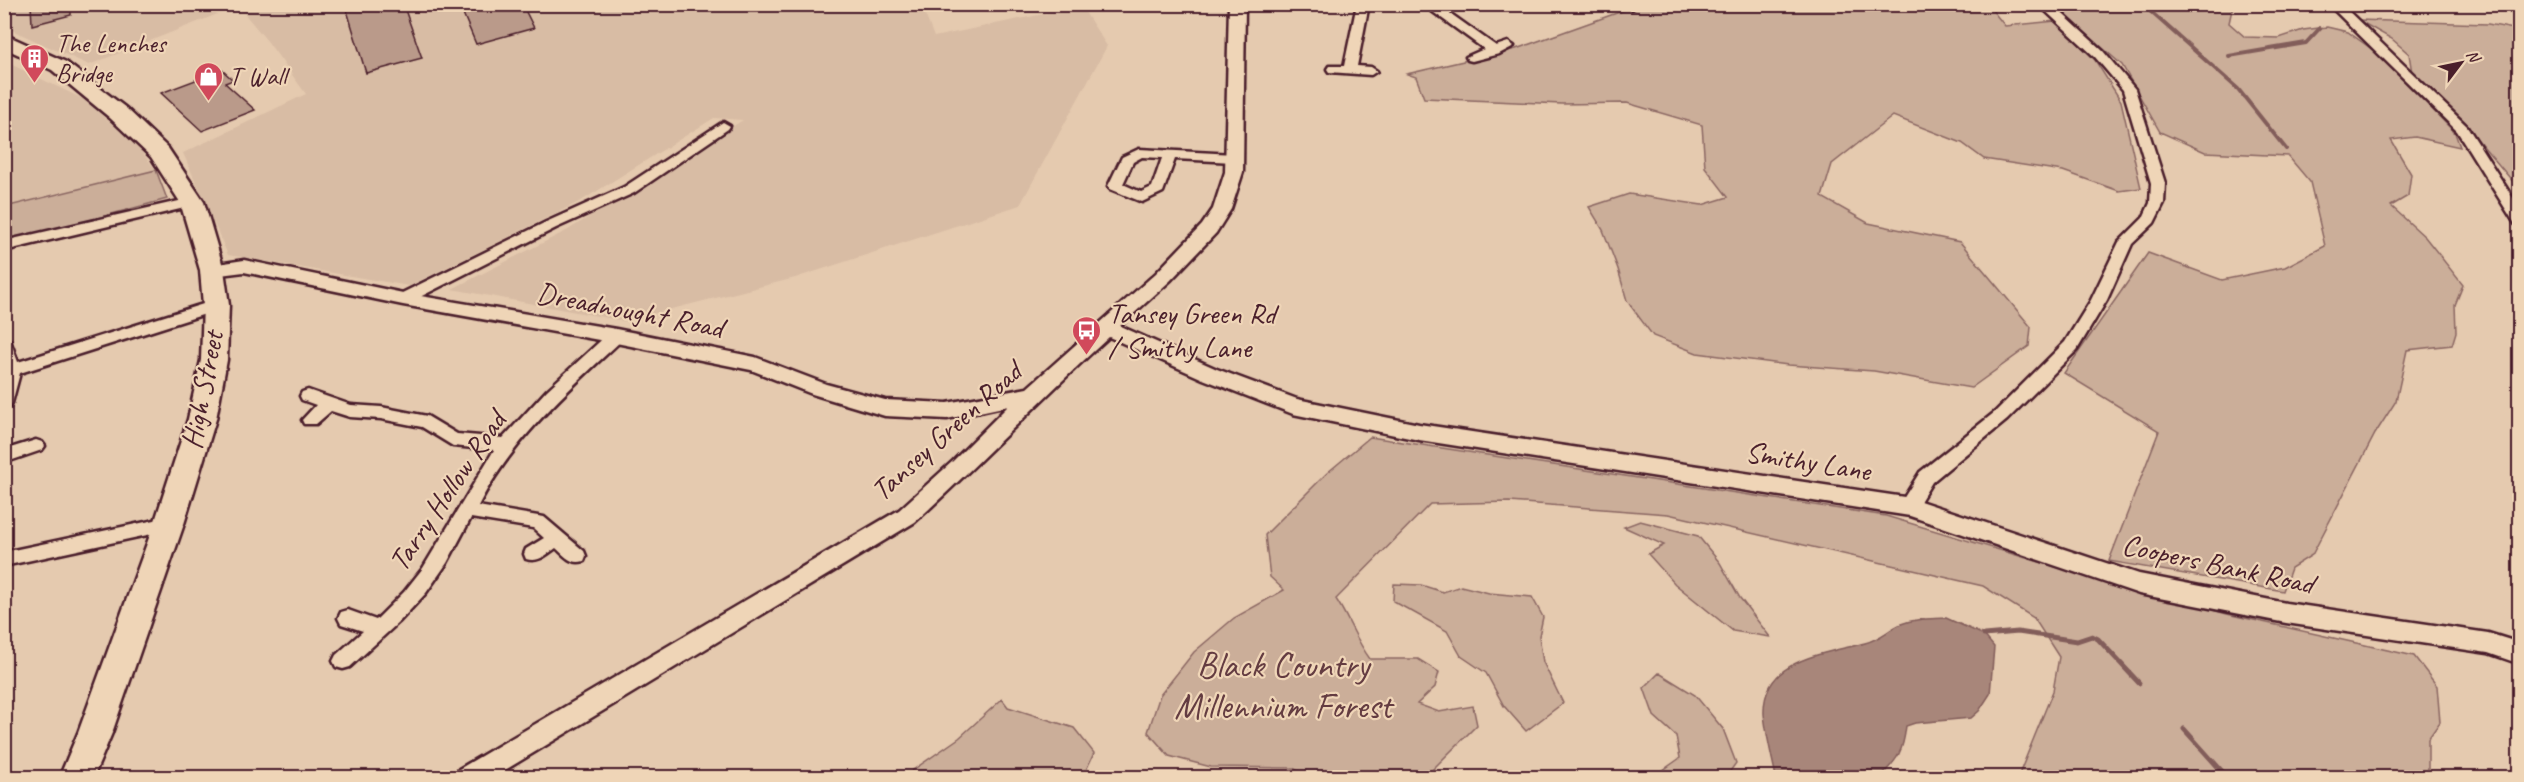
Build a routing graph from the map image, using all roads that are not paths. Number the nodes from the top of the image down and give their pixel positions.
1 (1237, 4) edge
2 (1363, 4) edge
3 (1428, 4) edge
4 (2044, 4) edge
5 (2334, 4) edge
6 (4, 40) edge
7 (1508, 46) dead end
8 (1495, 51) junction
9 (1472, 57) dead end
10 (1333, 69) dead end
11 (1350, 69) junction
12 (1371, 71) dead end
13 (723, 126) dead end
14 (1170, 155) dead end
15 (1234, 158) junction
16 (188, 195) junction
17 (2520, 221) edge
18 (4, 246) edge
19 (212, 270) junction
20 (403, 298) junction
21 (216, 305) junction
22 (1106, 328) junction
23 (616, 336) junction
24 (4, 344) edge
25 (13, 369) junction
26 (1033, 394) junction
27 (308, 396) dead end
28 (4, 403) edge
29 (329, 403) junction
30 (310, 420) dead end
31 (36, 446) dead end
32 (507, 446) junction
33 (4, 457) edge
34 (1911, 507) junction
35 (467, 512) junction
36 (169, 524) junction
37 (556, 538) junction
38 (533, 554) dead end
39 (577, 556) dead end
40 (4, 559) edge
41 (348, 618) dead end
42 (377, 628) junction
43 (2520, 654) edge
44 (343, 661) dead end
45 (76, 777) edge
46 (468, 777) edge

1 - 15 street, Tansey Green Road
2 - 11 street
3 - 8 street
4 - 34 street
5 - 17 street
6 - 16 main road, High Street
7 - 8 street
8 - 9 street
10 - 11 street
11 - 12 street
13 - 20 street
14 - 15 street
15 - 22 street, Tansey Green Road
16 - 18 street
16 - 19 main road, High Street
19 - 20 street, Dreadnought Road
19 - 21 main road, High Street
20 - 23 street, Dreadnought Road
21 - 25 street
21 - 36 main road, High Street
22 - 26 street, Tansey Green Road
22 - 34 street, Smithy Lane
23 - 26 street, Dreadnought Road
23 - 32 street, Tarry Hollow Road
24 - 25 street
25 - 28 street
26 - 46 street, Tansey Green Road
27 - 29 street
29 - 30 street
29 - 32 street
31 - 33 street
32 - 35 street, Tarry Hollow Road
34 - 43 street, Coopers Bank Road
35 - 37 street
35 - 42 street, Tarry Hollow Road
36 - 40 street
36 - 45 main road, High Street
37 - 38 street
37 - 39 street
41 - 42 street
42 - 44 street, Tarry Hollow Road

